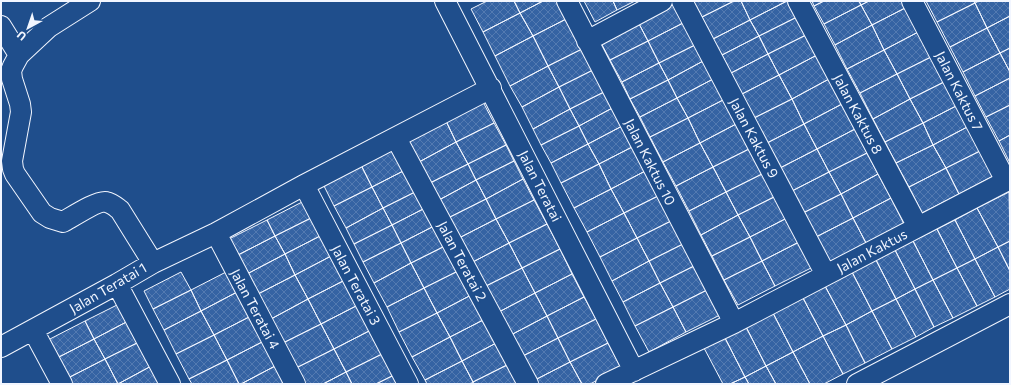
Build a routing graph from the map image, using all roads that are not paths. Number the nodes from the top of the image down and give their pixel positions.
1 (90, 1) edge
2 (445, 1) edge
3 (567, 1) edge
4 (662, 1) edge
5 (682, 1) edge
6 (798, 1) edge
7 (912, 1) edge
8 (1, 26) edge
9 (587, 41) junction
10 (19, 55) junction
11 (491, 88) junction
12 (396, 138) junction
13 (1008, 180) edge
14 (304, 185) junction
15 (918, 227) junction
16 (216, 233) junction
17 (153, 263) junction
18 (826, 276) junction
19 (117, 284) junction
20 (1010, 304) edge
21 (734, 324) junction
22 (33, 330) junction
23 (1, 347) edge
24 (634, 371) junction
25 (883, 378) edge
26 (62, 384) edge
27 (170, 384) edge
28 (295, 384) edge
29 (408, 384) edge
30 (528, 384) edge
31 (606, 384) edge
32 (857, 384) edge

1 - 10 street
2 - 11 street, Jalan Teratai
3 - 9 street, Jalan Kaktus 10
4 - 9 street
5 - 18 street, Jalan Kaktus 9
6 - 15 street, Jalan Kaktus 8
7 - 13 street, Jalan Kaktus 7
8 - 10 street
9 - 21 street, Jalan Kaktus 10
10 - 17 street
11 - 12 street, Jalan Teratai 1
11 - 24 street, Jalan Teratai
12 - 14 street, Jalan Teratai 1
12 - 30 street, Jalan Teratai 2
13 - 15 street, Jalan Kaktus
14 - 16 street, Jalan Teratai 1
14 - 29 street, Jalan Teratai 3
15 - 18 street, Jalan Kaktus
16 - 17 street, Jalan Teratai 1
16 - 28 street, Jalan Teratai 4
17 - 19 street, Jalan Teratai 1
18 - 21 street, Jalan Kaktus
19 - 22 street, Jalan Teratai 1
19 - 27 street
20 - 25 street
21 - 24 street, Jalan Kaktus
22 - 23 street, Jalan Teratai 1
22 - 26 street
24 - 31 street, Jalan Kaktus
25 - 32 street

